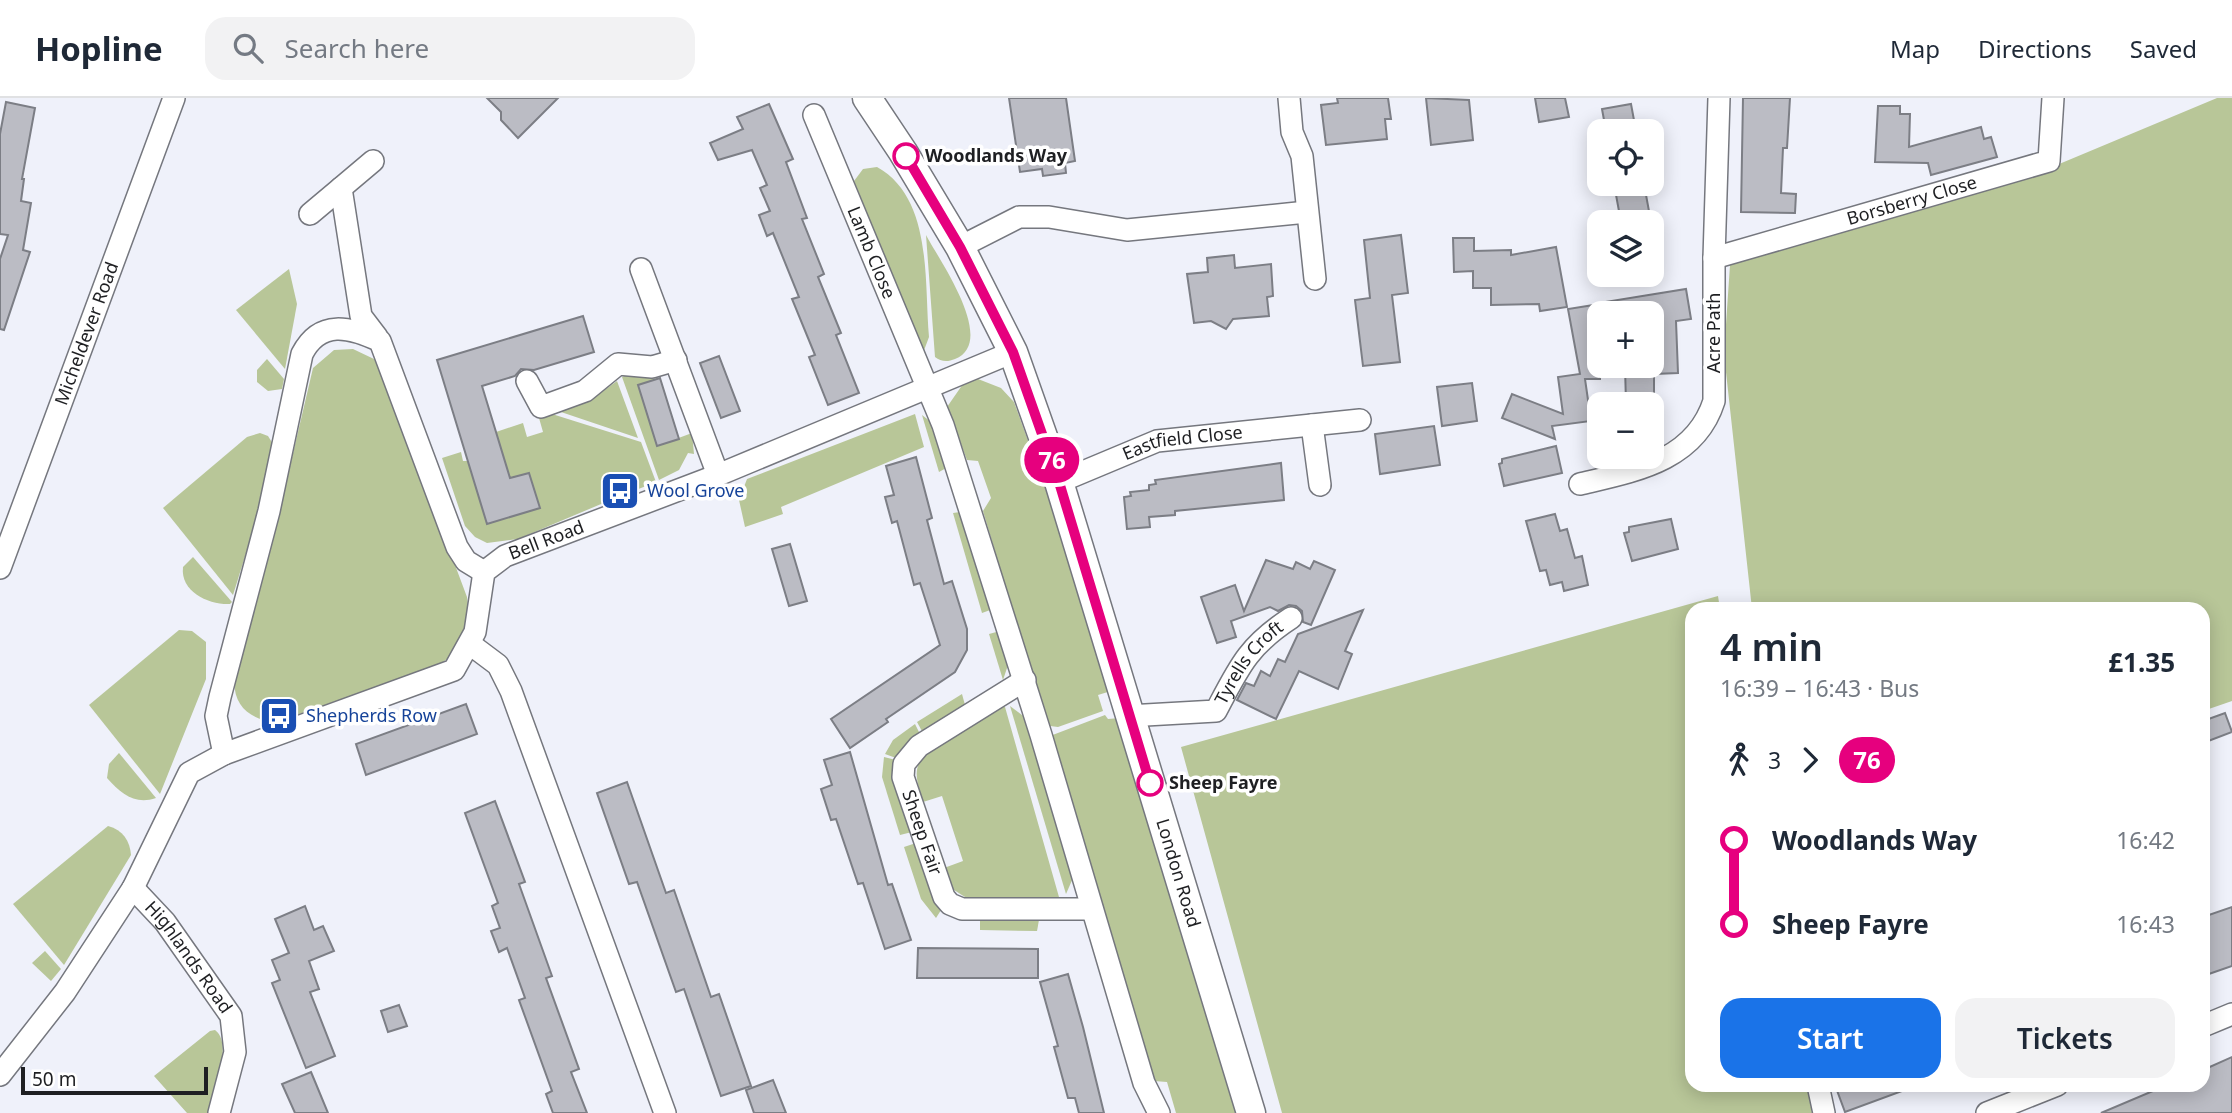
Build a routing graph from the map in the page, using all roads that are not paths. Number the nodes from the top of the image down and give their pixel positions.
1 (174, 98) edge
2 (867, 98) edge
3 (1289, 98) edge
4 (1718, 98) edge
5 (2053, 98) edge
6 (814, 115) dead end
7 (373, 161) dead end
8 (341, 188) junction
9 (1307, 212) junction
10 (310, 214) dead end
11 (960, 247) junction
12 (1714, 258) junction
13 (641, 269) dead end
14 (1315, 279) dead end
15 (380, 341) junction
16 (1013, 352) junction
17 (676, 360) junction
18 (527, 381) dead end
19 (927, 390) junction
20 (1360, 420) dead end
21 (1312, 425) junction
22 (718, 475) junction
23 (1059, 482) junction
24 (1580, 484) dead end
25 (1320, 485) dead end
26 (0, 568) edge
27 (484, 572) junction
28 (1291, 618) dead end
29 (470, 644) junction
30 (1025, 680) junction
31 (1128, 716) junction
32 (224, 754) junction
33 (133, 888) junction
34 (1092, 909) junction
35 (2232, 1014) edge
36 (2210, 1023) edge
37 (0, 1075) edge
38 (1820, 1092) edge
39 (2040, 1092) edge
40 (219, 1113) edge
41 (665, 1113) edge
42 (1158, 1113) edge
43 (1251, 1113) edge
44 (1824, 1113) edge
45 (1987, 1113) edge

1 - 26 street, Micheldever Road
2 - 11 street, London Road
3 - 9 street
4 - 12 street, Acre Path
5 - 12 street, Borsberry Close
6 - 19 street, Lamb Close
7 - 8 street
8 - 10 street
8 - 15 street
9 - 11 street
9 - 14 street
11 - 16 street, London Road
12 - 24 street, Acre Path
13 - 17 street
15 - 27 street
15 - 32 street
16 - 19 street, Bell Road
16 - 23 street, London Road
17 - 18 street
17 - 22 street
19 - 22 street, Bell Road
19 - 30 street
20 - 21 street, Eastfield Close
21 - 23 street, Eastfield Close
21 - 25 street
22 - 27 street, Bell Road
23 - 31 street, London Road
27 - 29 street
28 - 31 street, Tyrells Croft
29 - 32 street
29 - 41 street
30 - 34 street
30 - 34 street, Sheep Fair
31 - 43 street, London Road
32 - 33 street
33 - 37 street
33 - 40 street, Highlands Road
34 - 42 street
35 - 36 street
38 - 44 street
39 - 45 street

